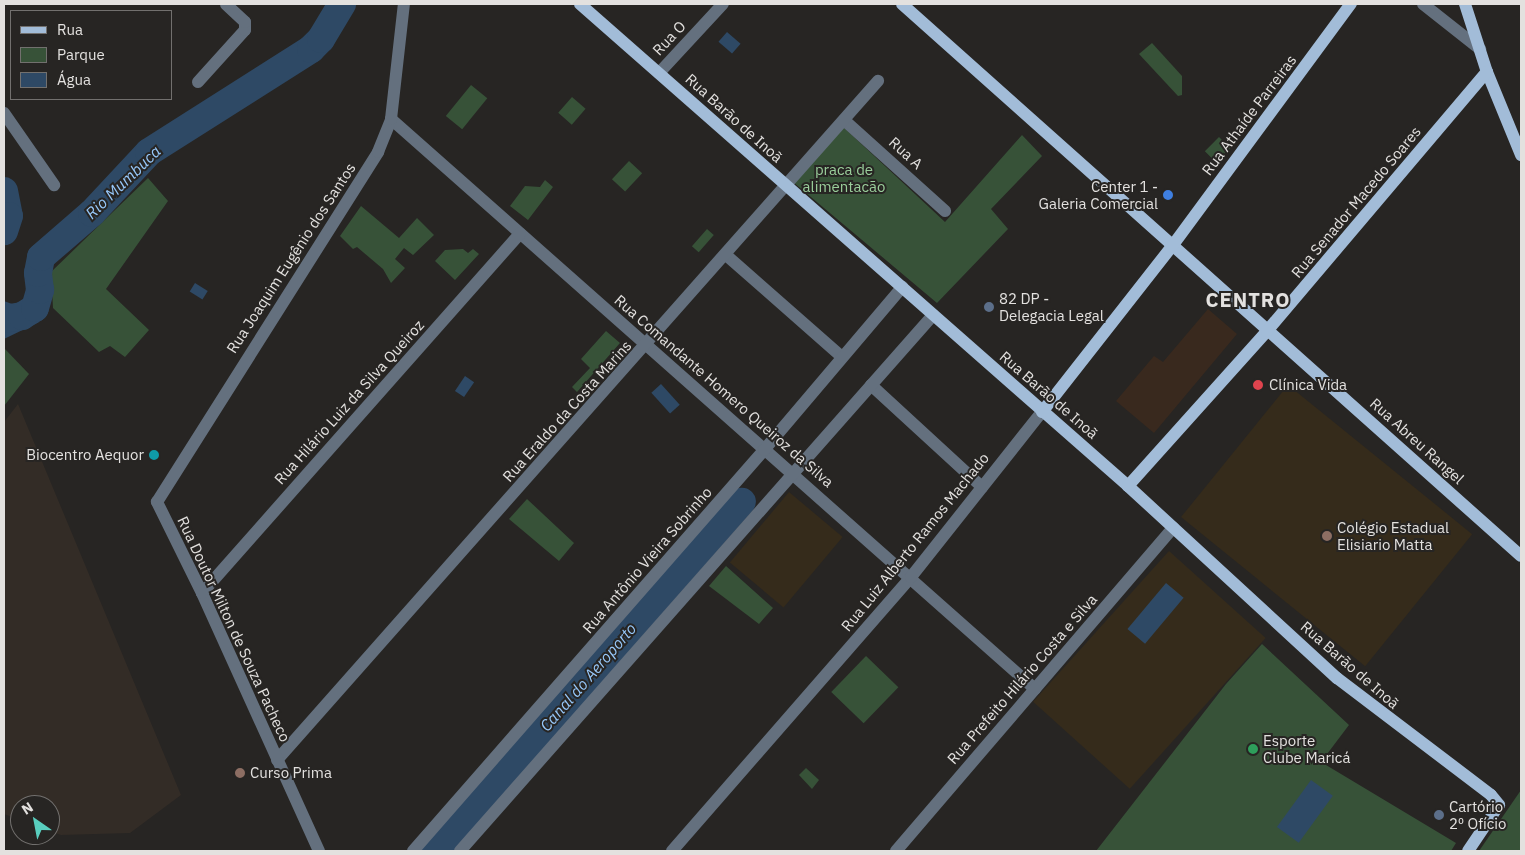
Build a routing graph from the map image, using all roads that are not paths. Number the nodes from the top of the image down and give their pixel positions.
1 (226, 4) edge
2 (580, 4) edge
3 (723, 4) edge
4 (902, 4) edge
5 (1351, 4) edge
6 (1423, 4) edge
7 (1465, 4) edge
8 (403, 7) edge
9 (1480, 49) junction
10 (1487, 72) junction
11 (659, 73) junction
12 (878, 81) dead end
13 (198, 82) dead end
14 (4, 113) edge
15 (391, 119) junction
16 (844, 120) junction
17 (1521, 155) edge
18 (54, 185) dead end
19 (786, 186) junction
20 (945, 211) dead end
21 (520, 232) junction
22 (1173, 245) junction
23 (726, 255) junction
24 (902, 287) junction
25 (933, 315) junction
26 (1267, 331) junction
27 (647, 345) junction
28 (842, 357) junction
29 (871, 385) junction
30 (1042, 412) junction
31 (764, 450) junction
32 (791, 473) junction
33 (1128, 486) junction
34 (982, 487) junction
35 (157, 502) joint
36 (1173, 528) junction
37 (1521, 556) edge
38 (911, 577) junction
39 (202, 593) junction
40 (1035, 689) junction
41 (278, 760) junction
42 (319, 851) edge
43 (413, 851) edge
44 (460, 851) edge
45 (672, 851) edge
46 (896, 851) edge
47 (1468, 851) edge

1 - 13 street
2 - 11 main road, Rua Barão de Inoã
3 - 11 street, Rua O
4 - 22 main road, Rua Abreu Rangel
5 - 22 main road, Rua Athaíde Parreiras
6 - 9 street
7 - 9 main road
8 - 15 street, Rua Joaquim Eugênio dos Santos
9 - 10 main road
10 - 17 main road
10 - 26 main road, Rua Senador Macedo Soares
11 - 19 main road, Rua Barão de Inoã
12 - 16 street, Rua Eraldo da Costa Marins
14 - 18 street
15 - 21 street, Rua Comandante Homero Queiroz da Silva
15 - 35 street, Rua Joaquim Eugênio dos Santos
16 - 19 street, Rua Eraldo da Costa Marins
16 - 20 street, Rua A
19 - 23 street, Rua Eraldo da Costa Marins
19 - 24 main road, Rua Barão de Inoã
21 - 27 street, Rua Comandante Homero Queiroz da Silva
21 - 39 street, Rua Hilário Luiz da Silva Queiroz
22 - 26 main road, Rua Abreu Rangel
22 - 30 main road, Rua Luiz Alberto Ramos Machado
23 - 27 street, Rua Eraldo da Costa Marins
23 - 28 street
24 - 25 main road, Rua Barão de Inoã
24 - 28 street, Rua Antônio Vieira Sobrinho
25 - 29 street
25 - 30 main road, Rua Barão de Inoã
26 - 33 main road, Rua Senador Macedo Soares
26 - 37 main road, Rua Abreu Rangel
27 - 31 street, Rua Comandante Homero Queiroz da Silva
27 - 41 street, Rua Eraldo da Costa Marins
28 - 31 street, Rua Antônio Vieira Sobrinho
29 - 32 street
29 - 34 street
30 - 33 main road, Rua Barão de Inoã
30 - 34 street, Rua Luiz Alberto Ramos Machado
31 - 32 street, Rua Comandante Homero Queiroz da Silva
31 - 43 street, Rua Antônio Vieira Sobrinho
32 - 38 street, Rua Comandante Homero Queiroz da Silva
32 - 44 street
33 - 36 main road, Rua Barão de Inoã
34 - 38 street, Rua Luiz Alberto Ramos Machado
35 - 39 street, Rua Doutor Milton de Souza Pacheco
36 - 40 street, Rua Prefeito Hilário Costa e Silva
36 - 47 main road, Rua Barão de Inoã
38 - 40 street, Rua Comandante Homero Queiroz da Silva
38 - 45 street, Rua Luiz Alberto Ramos Machado
39 - 41 street, Rua Doutor Milton de Souza Pacheco
40 - 46 street, Rua Prefeito Hilário Costa e Silva
41 - 42 street, Rua Doutor Milton de Souza Pacheco

